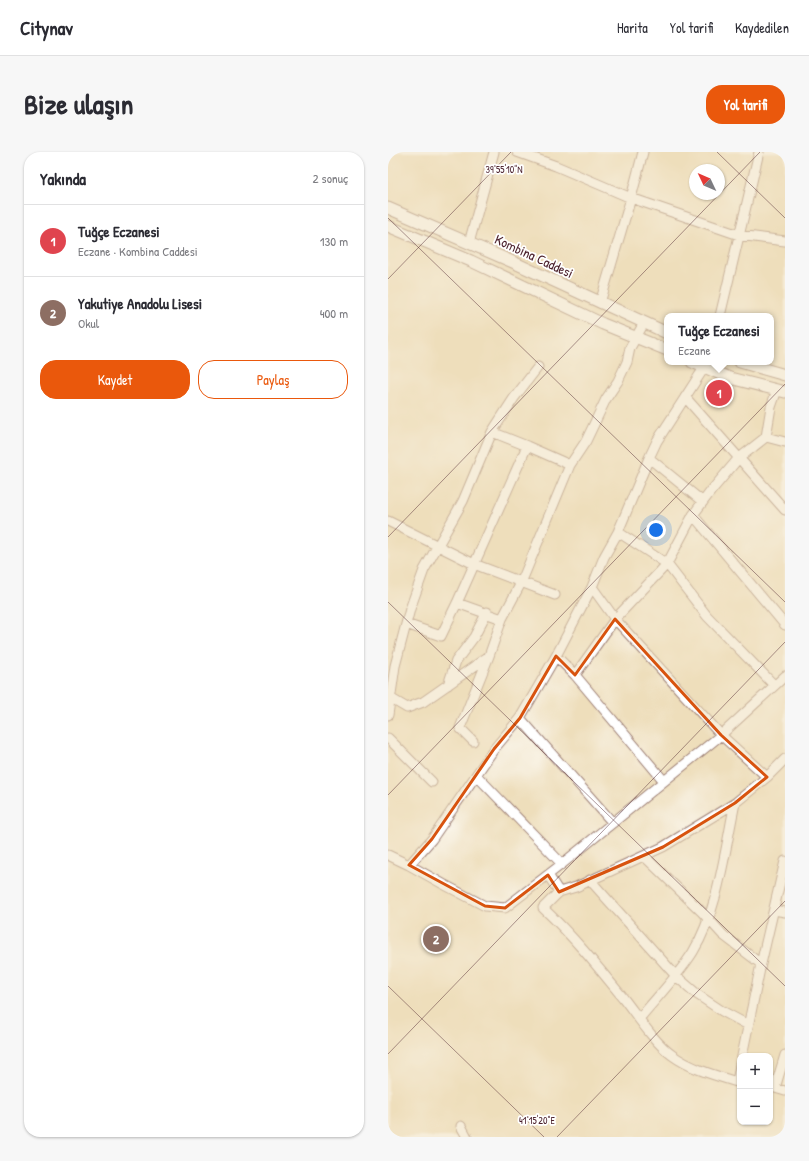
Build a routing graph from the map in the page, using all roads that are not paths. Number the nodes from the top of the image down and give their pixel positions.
1 (494, 152) edge
2 (517, 152) edge
3 (643, 152) edge
4 (759, 152) edge
5 (631, 198) junction
6 (388, 208) edge
7 (388, 226) edge
8 (739, 235) junction
9 (785, 241) edge
10 (469, 243) junction
11 (600, 303) junction
12 (721, 313) edge
13 (644, 323) junction
14 (664, 333) edge
15 (637, 337) junction
16 (664, 349) edge
17 (705, 365) edge
18 (750, 365) edge
19 (538, 367) dead end
20 (785, 375) edge
21 (781, 391) edge
22 (686, 397) junction
23 (492, 432) junction
24 (766, 437) junction
25 (785, 442) edge
26 (527, 446) junction
27 (649, 458) junction
28 (738, 459) junction
29 (570, 465) junction
30 (703, 502) junction
31 (785, 510) edge
32 (693, 516) junction
33 (388, 521) edge
34 (618, 532) junction
35 (438, 546) junction
36 (474, 564) junction
37 (667, 564) junction
38 (521, 582) junction
39 (592, 587) junction
40 (555, 595) dead end
41 (457, 603) junction
42 (487, 612) junction
43 (502, 619) junction
44 (615, 619) junction
45 (406, 624) junction
46 (785, 625) edge
47 (489, 656) junction
48 (556, 656) junction
49 (575, 675) junction
50 (785, 676) edge
51 (448, 685) junction
52 (774, 686) junction
53 (390, 698) junction
54 (388, 715) edge
55 (520, 718) junction
56 (720, 735) junction
57 (388, 738) edge
58 (472, 741) dead end
59 (785, 760) edge
60 (477, 776) junction
61 (767, 777) junction
62 (664, 781) junction
63 (432, 782) dead end
64 (735, 803) junction
65 (613, 823) junction
66 (388, 855) edge
67 (644, 856) junction
68 (785, 861) edge
69 (562, 864) junction
70 (409, 865) junction
71 (548, 875) junction
72 (590, 880) junction
73 (559, 892) junction
74 (774, 910) junction
75 (785, 912) edge
76 (708, 918) junction
77 (761, 964) junction
78 (676, 976) junction
79 (639, 1019) junction
80 (748, 1026) junction
81 (743, 1053) edge
82 (785, 1055) edge
83 (737, 1082) edge
84 (785, 1090) edge
85 (461, 1126) dead end
86 (467, 1137) edge

1 - 10 street
2 - 5 street
3 - 5 street
4 - 8 street
5 - 8 street
5 - 11 street
6 - 10 main road, Kombina Caddesi
7 - 15 main road
8 - 9 street
8 - 12 street
10 - 11 main road, Kombina Caddesi
11 - 13 main road, Kombina Caddesi
13 - 14 main road, Kombina Caddesi
13 - 15 street
15 - 16 main road
15 - 29 street
17 - 21 main road
17 - 22 street
18 - 20 main road
19 - 23 street
21 - 24 street
22 - 27 street
22 - 28 street
23 - 26 street
23 - 35 street
24 - 25 street
24 - 28 street
26 - 29 street
26 - 36 street
27 - 30 street
27 - 34 street
28 - 30 street
28 - 31 street
29 - 38 street
30 - 32 street
32 - 37 street
32 - 46 street
33 - 35 street
34 - 37 street
34 - 39 street
35 - 36 street
35 - 45 street
36 - 38 street
36 - 41 street
37 - 44 street
37 - 52 street
38 - 40 street
38 - 43 street
39 - 44 street
39 - 48 street
41 - 42 street
41 - 45 street
42 - 43 street
42 - 51 street
43 - 47 street
44 - 49 street
44 - 56 street
45 - 53 street
47 - 51 street
47 - 58 street
48 - 49 street
48 - 55 street
49 - 62 street
50 - 52 street
51 - 53 street
52 - 56 street
53 - 54 street
55 - 60 street
55 - 65 street
56 - 61 street
56 - 62 street
57 - 63 street
59 - 61 street
60 - 69 street
60 - 70 street
61 - 64 street
62 - 65 street
64 - 67 street
64 - 76 street
65 - 69 street
66 - 70 street
67 - 72 street
67 - 76 street
68 - 74 street
69 - 71 street
70 - 71 street
71 - 73 street
72 - 73 street
72 - 78 street
73 - 79 street
74 - 75 street
74 - 77 street
76 - 77 street
76 - 78 street
77 - 80 street
78 - 79 street
78 - 80 street
79 - 83 street
80 - 81 street
82 - 84 street
85 - 86 street

